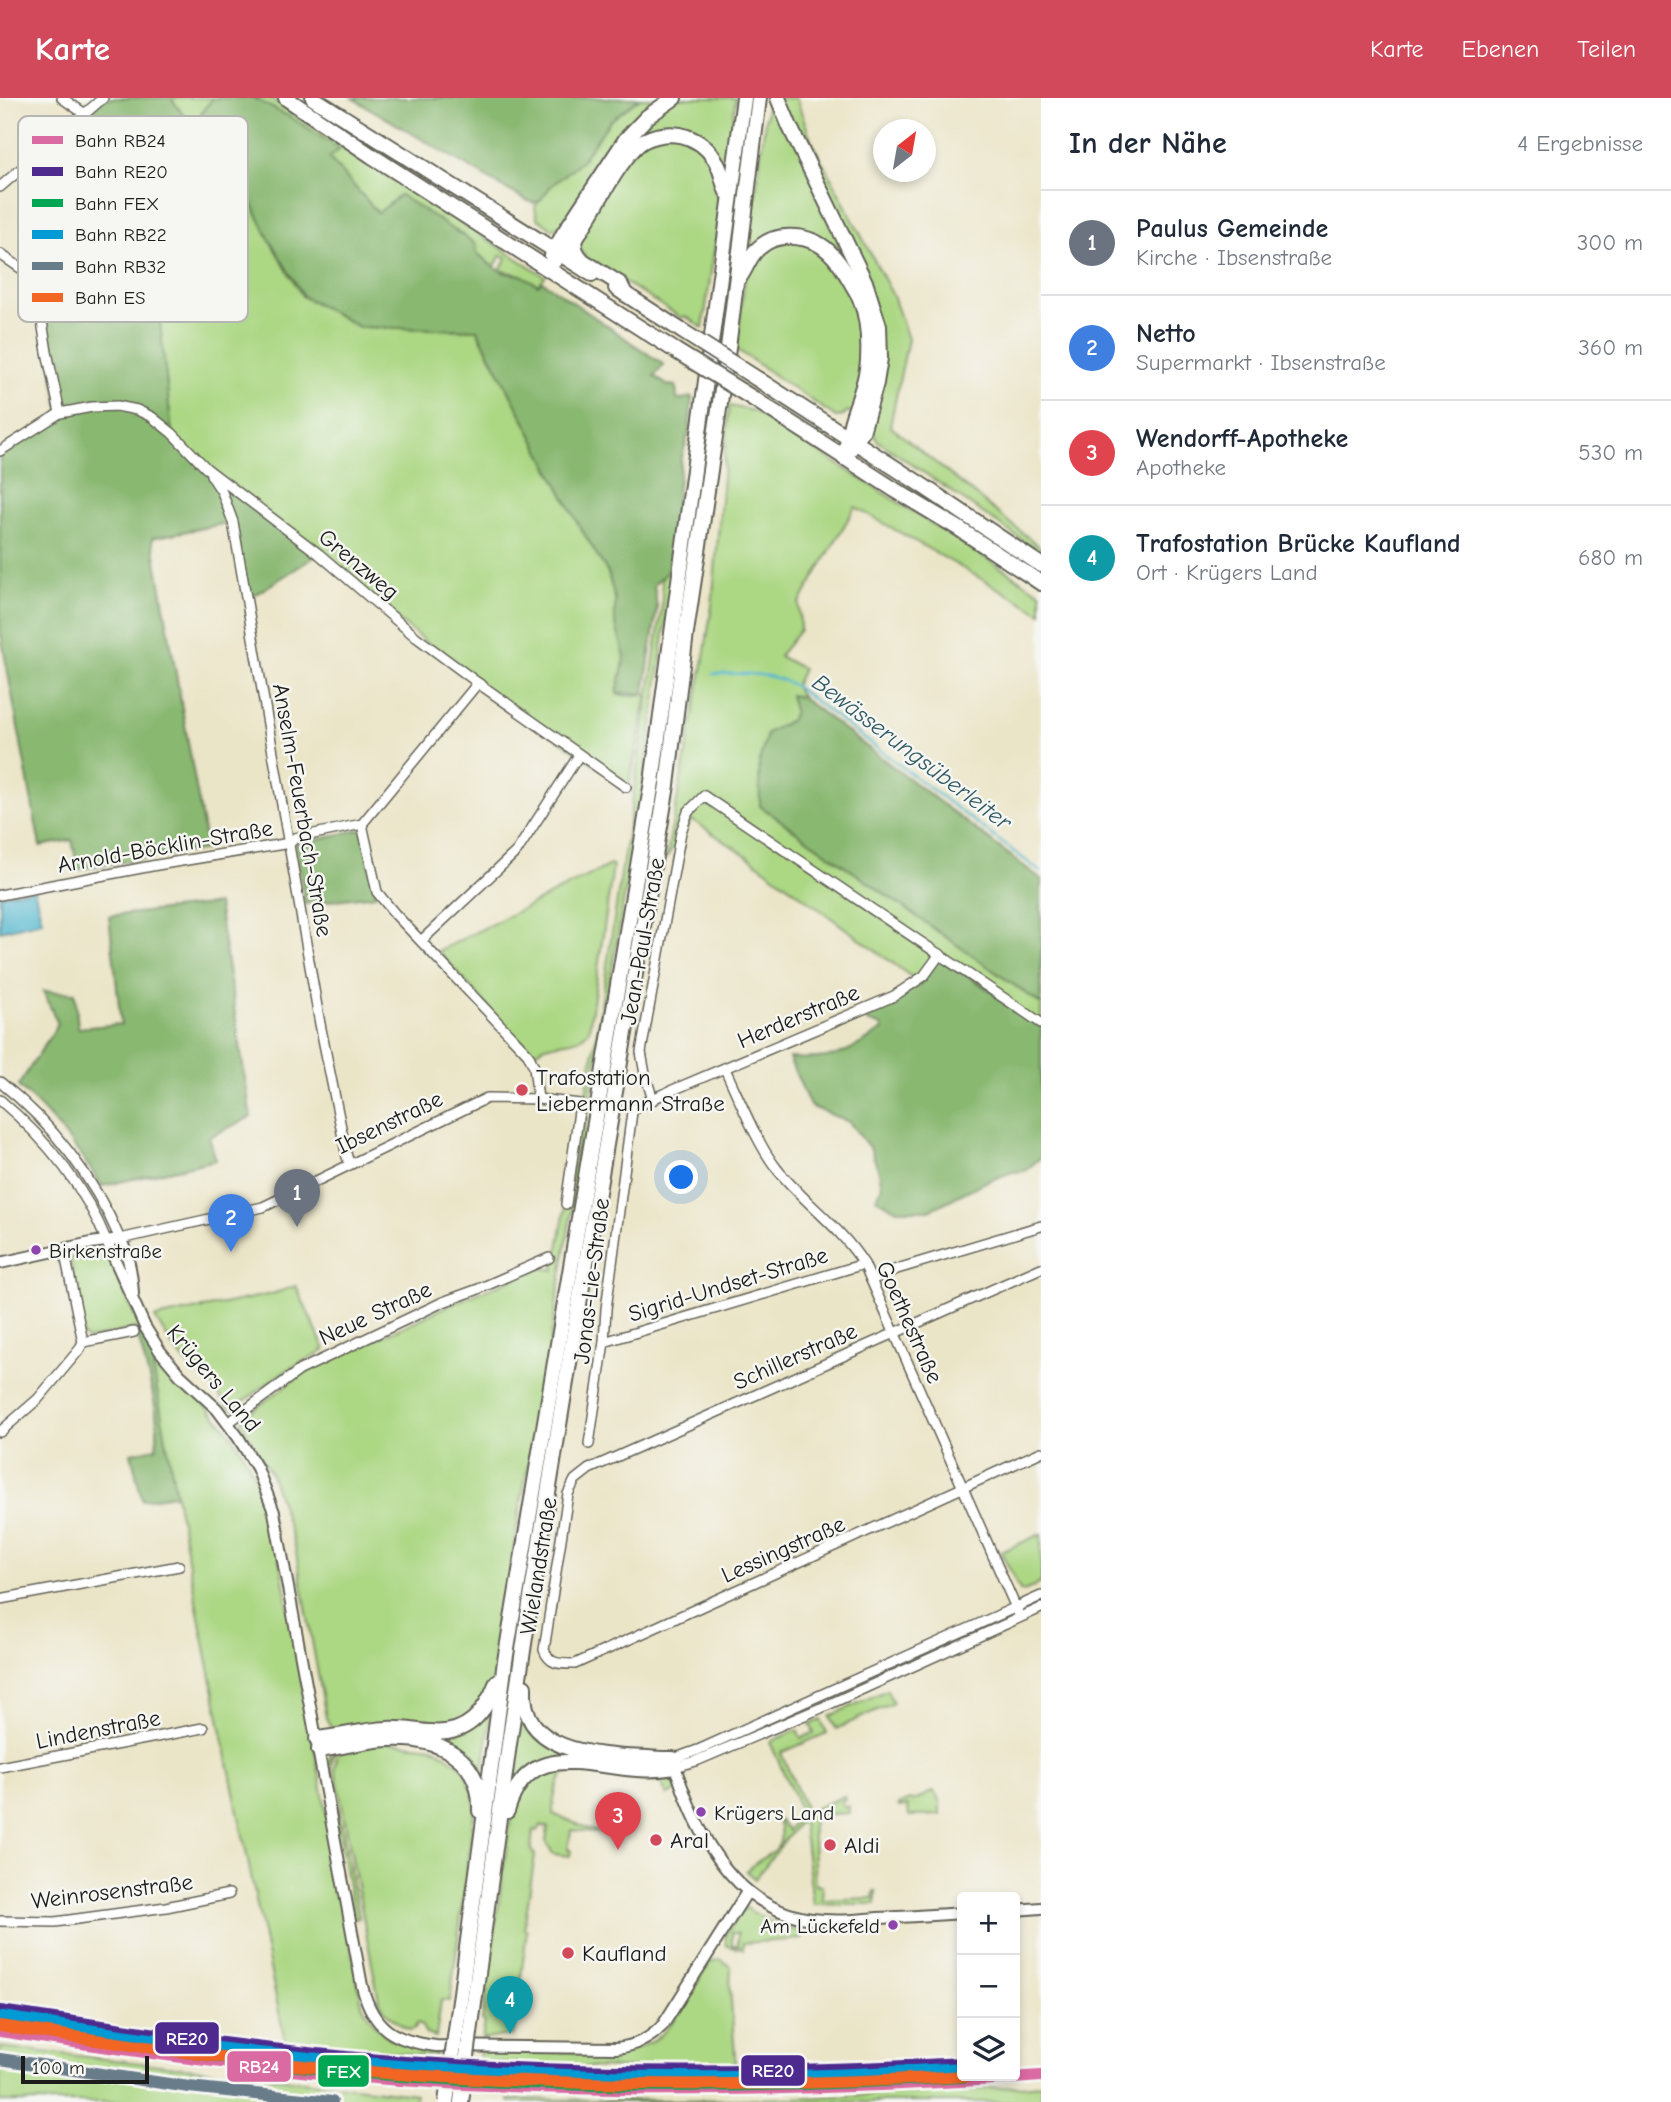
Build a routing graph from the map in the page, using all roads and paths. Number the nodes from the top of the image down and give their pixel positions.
1 (62, 98) edge
2 (103, 98) edge
3 (286, 98) edge
4 (313, 98) edge
5 (674, 98) edge
6 (744, 98) edge
7 (759, 98) edge
8 (778, 98) edge
9 (80, 116) edge
10 (82, 116) edge
11 (18, 171) edge
12 (0, 187) edge
13 (730, 196) junction
14 (578, 235) junction
15 (557, 253) junction
16 (0, 254) edge
17 (18, 266) edge
18 (547, 268) junction
19 (735, 281) junction
20 (625, 294) junction
21 (42, 322) edge
22 (60, 413) junction
23 (852, 440) junction
24 (0, 451) edge
25 (844, 458) junction
26 (206, 468) junction
27 (1041, 565) edge
28 (1041, 583) edge
29 (478, 683) junction
30 (579, 755) junction
31 (626, 787) dead end
32 (362, 824) junction
33 (290, 843) junction
34 (0, 895) edge
35 (421, 942) junction
36 (940, 954) junction
37 (1041, 1023) edge
38 (725, 1069) junction
39 (0, 1083) edge
40 (538, 1099) junction
41 (0, 1100) edge
42 (653, 1100) junction
43 (630, 1122) joint
44 (350, 1164) junction
45 (566, 1204) dead end
46 (1041, 1226) edge
47 (120, 1239) junction
48 (107, 1242) junction
49 (64, 1249) junction
50 (549, 1258) dead end
51 (0, 1263) edge
52 (864, 1264) junction
53 (1041, 1268) edge
54 (872, 1280) junction
55 (133, 1297) junction
56 (134, 1332) dead end
57 (894, 1333) junction
58 (83, 1342) junction
59 (604, 1342) junction
60 (228, 1423) junction
61 (0, 1432) edge
62 (589, 1444) dead end
63 (1041, 1452) edge
64 (570, 1489) joint
65 (962, 1489) junction
66 (179, 1566) dead end
67 (1041, 1596) edge
68 (0, 1599) edge
69 (1041, 1608) edge
70 (1018, 1613) junction
71 (528, 1617) junction
72 (544, 1650) joint
73 (505, 1661) junction
74 (203, 1728) dead end
75 (318, 1745) junction
76 (674, 1763) junction
77 (0, 1767) edge
78 (495, 1849) junction
79 (478, 1861) junction
80 (747, 1892) junction
81 (229, 1894) dead end
82 (1041, 1908) edge
83 (1020, 1910) edge
84 (957, 1913) edge
85 (0, 1921) edge
86 (465, 2017) junction
87 (446, 2102) edge
88 (460, 2102) edge

1 - 9 street
2 - 10 street
3 - 18 main road
4 - 15 main road
5 - 15 main road
6 - 13 main road
7 - 19 main road
8 - 23 main road
11 - 12 street
13 - 14 main road
13 - 73 main road
14 - 15 main road
14 - 20 main road
15 - 18 main road
15 - 20 main road
16 - 17 street
18 - 25 main road, bridge
19 - 23 main road
19 - 71 main road
20 - 23 main road, bridge
21 - 22 street
22 - 24 street
22 - 26 street, Grenzweg
23 - 25 main road
23 - 27 main road
25 - 28 main road
26 - 29 street, Grenzweg
26 - 33 street, Anselm-Feuerbach-Straße
29 - 30 street, Grenzweg
29 - 32 street
30 - 31 street, Grenzweg
30 - 35 street
32 - 33 street, Arnold-Böcklin-Straße
32 - 35 street
33 - 34 street, Arnold-Böcklin-Straße
33 - 44 street, Anselm-Feuerbach-Straße
35 - 40 street
36 - 37 street
36 - 38 street, Herderstraße
36 - 42 street, Jean-Paul-Straße
38 - 42 street, Herderstraße
38 - 52 street, Goethestraße
39 - 47 street
40 - 44 street, Ibsenstraße
40 - 45 street, Ibsenstraße
41 - 48 street
42 - 43 street, Herderstraße
43 - 59 street, Jonas-Lie-Straße
44 - 47 street, Ibsenstraße
46 - 54 street
47 - 48 street, Ibsenstraße
47 - 55 street, Krügers Land
48 - 49 street, Ibsenstraße
48 - 55 street, Krügers Land
49 - 51 street, Ibsenstraße
49 - 58 street
50 - 60 street, Neue Straße
52 - 54 street, Goethestraße
52 - 59 street, Sigrid-Undset-Straße
53 - 57 street, Schillerstraße
54 - 57 street, Goethestraße
55 - 60 street, Krügers Land
56 - 58 street
57 - 64 street, Schillerstraße
57 - 65 street, Goethestraße
58 - 61 street
59 - 62 street, Jonas-Lie-Straße
60 - 75 street, Krügers Land
63 - 65 street, Lessingstraße
64 - 72 street, Wielandstraße
65 - 70 street, Goethestraße
65 - 72 street, Lessingstraße
66 - 68 street
67 - 70 street
69 - 70 street
70 - 76 street
71 - 76 main road
71 - 78 main road
73 - 75 main road
73 - 79 main road
74 - 77 street, Lindenstraße
75 - 79 main road
75 - 80 street, Krügers Land
76 - 78 main road
76 - 80 street
78 - 86 main road
79 - 86 main road
80 - 84 street
81 - 85 street, Weinrosenstraße
82 - 83 street
86 - 87 main road, bridge
86 - 88 main road, bridge

